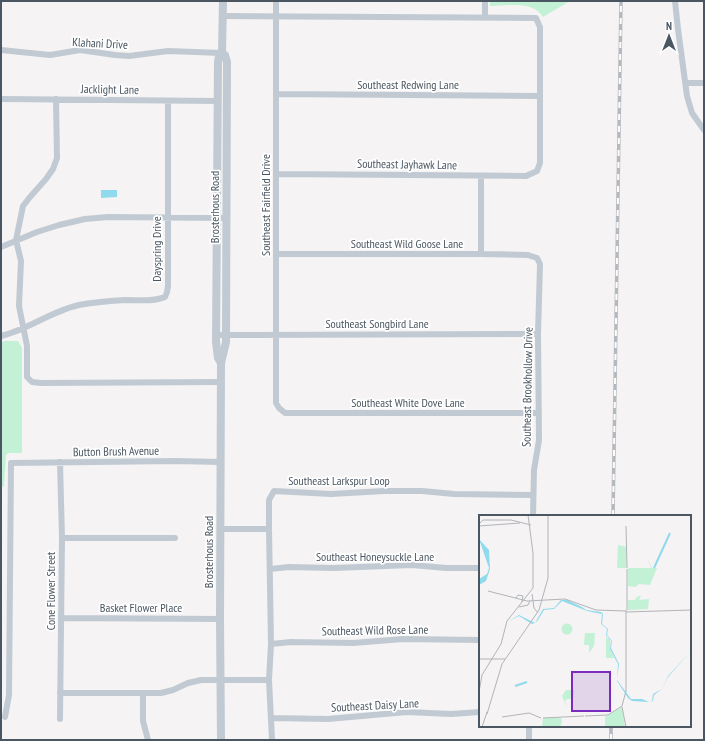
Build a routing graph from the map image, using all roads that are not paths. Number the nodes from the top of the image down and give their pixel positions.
1 (223, 1) edge
2 (276, 1) edge
3 (485, 1) edge
4 (675, 1) edge
5 (223, 16) junction
6 (276, 16) junction
7 (485, 18) junction
8 (1, 50) edge
9 (222, 53) junction
10 (686, 83) junction
11 (704, 83) edge
12 (276, 94) junction
13 (540, 96) junction
14 (1, 98) edge
15 (56, 99) junction
16 (168, 101) junction
17 (218, 101) junction
18 (704, 130) edge
19 (276, 174) junction
20 (481, 176) junction
21 (167, 218) junction
22 (222, 218) junction
23 (16, 240) junction
24 (1, 247) edge
25 (276, 254) junction
26 (481, 254) junction
27 (537, 258) joint
28 (24, 328) junction
29 (226, 334) junction
30 (276, 334) junction
31 (538, 334) junction
32 (216, 335) junction
33 (1, 336) edge
34 (221, 363) junction
35 (221, 382) junction
36 (279, 408) joint
37 (539, 414) junction
38 (60, 462) junction
39 (221, 462) junction
40 (533, 495) junction
41 (533, 515) edge
42 (220, 529) junction
43 (269, 529) junction
44 (62, 538) junction
45 (175, 538) dead end
46 (479, 568) edge
47 (270, 569) junction
48 (61, 618) junction
49 (220, 619) junction
50 (479, 640) edge
51 (271, 644) junction
52 (220, 680) junction
53 (269, 680) junction
54 (60, 693) junction
55 (143, 694) junction
56 (479, 712) edge
57 (5, 717) dead end
58 (271, 718) junction
59 (60, 719) dead end
60 (529, 727) edge
61 (148, 740) edge
62 (221, 740) edge
63 (272, 740) edge
64 (530, 740) edge

1 - 5 street, Brosterhous Road
2 - 6 street, Southeast Fairfield Drive
3 - 7 street
4 - 10 street
5 - 6 street
5 - 9 street, Brosterhous Road
6 - 7 street
6 - 12 street, Southeast Fairfield Drive
7 - 13 street
8 - 9 street, Klahani Drive
9 - 17 street, Brosterhous Road
9 - 22 street, Brosterhous Road
10 - 11 street
10 - 18 street
12 - 13 street, Southeast Redwing Lane
12 - 19 street, Southeast Fairfield Drive
13 - 20 street, Southeast Jayhawk Lane
14 - 15 street, Jacklight Lane
15 - 16 street, Jacklight Lane
15 - 23 street
16 - 17 street, Jacklight Lane
16 - 21 street, Dayspring Drive
17 - 22 street, Brosterhous Road
19 - 20 street, Southeast Jayhawk Lane
19 - 25 street, Southeast Fairfield Drive
20 - 26 street
21 - 22 street
21 - 23 street
21 - 28 street, Dayspring Drive
22 - 29 street, Brosterhous Road
22 - 32 street, Brosterhous Road
23 - 24 street
23 - 28 street
25 - 26 street, Southeast Wild Goose Lane
25 - 30 street, Southeast Fairfield Drive
26 - 27 street, Southeast Wild Goose Lane
27 - 31 street, Southeast Brookhollow Drive
28 - 33 street, Dayspring Drive
28 - 35 street
29 - 30 street, Southeast Songbird Lane
29 - 32 street, Southeast Songbird Lane
29 - 34 street, Brosterhous Road
30 - 31 street, Southeast Songbird Lane
30 - 36 street, Southeast Fairfield Drive
31 - 37 street, Southeast Brookhollow Drive
32 - 34 street, Brosterhous Road
34 - 35 street, Brosterhous Road
35 - 39 street, Brosterhous Road
36 - 37 street, Southeast White Dove Lane
37 - 40 street, Southeast Brookhollow Drive
38 - 39 street, Button Brush Avenue
38 - 44 street, Cone Flower Street
38 - 57 street, Button Brush Avenue
39 - 42 street, Brosterhous Road
40 - 41 street, Southeast Brookhollow Drive
40 - 43 street, Southeast Larkspur Loop
42 - 43 street
42 - 49 street, Brosterhous Road
43 - 47 street, Southeast Larkspur Loop
44 - 45 street
44 - 48 street, Cone Flower Street
46 - 47 street, Southeast Honeysuckle Lane
47 - 51 street, Southeast Larkspur Loop
48 - 49 street, Basket Flower Place
48 - 54 street, Cone Flower Street
49 - 52 street, Brosterhous Road
50 - 51 street, Southeast Wild Rose Lane
51 - 53 street, Southeast Larkspur Loop
52 - 53 street
52 - 55 street
52 - 62 street, Brosterhous Road
53 - 58 street, Southeast Larkspur Loop
54 - 55 street
54 - 59 street, Cone Flower Street
55 - 61 street
56 - 58 street, Southeast Daisy Lane
58 - 63 street, Southeast Larkspur Loop
60 - 64 street

